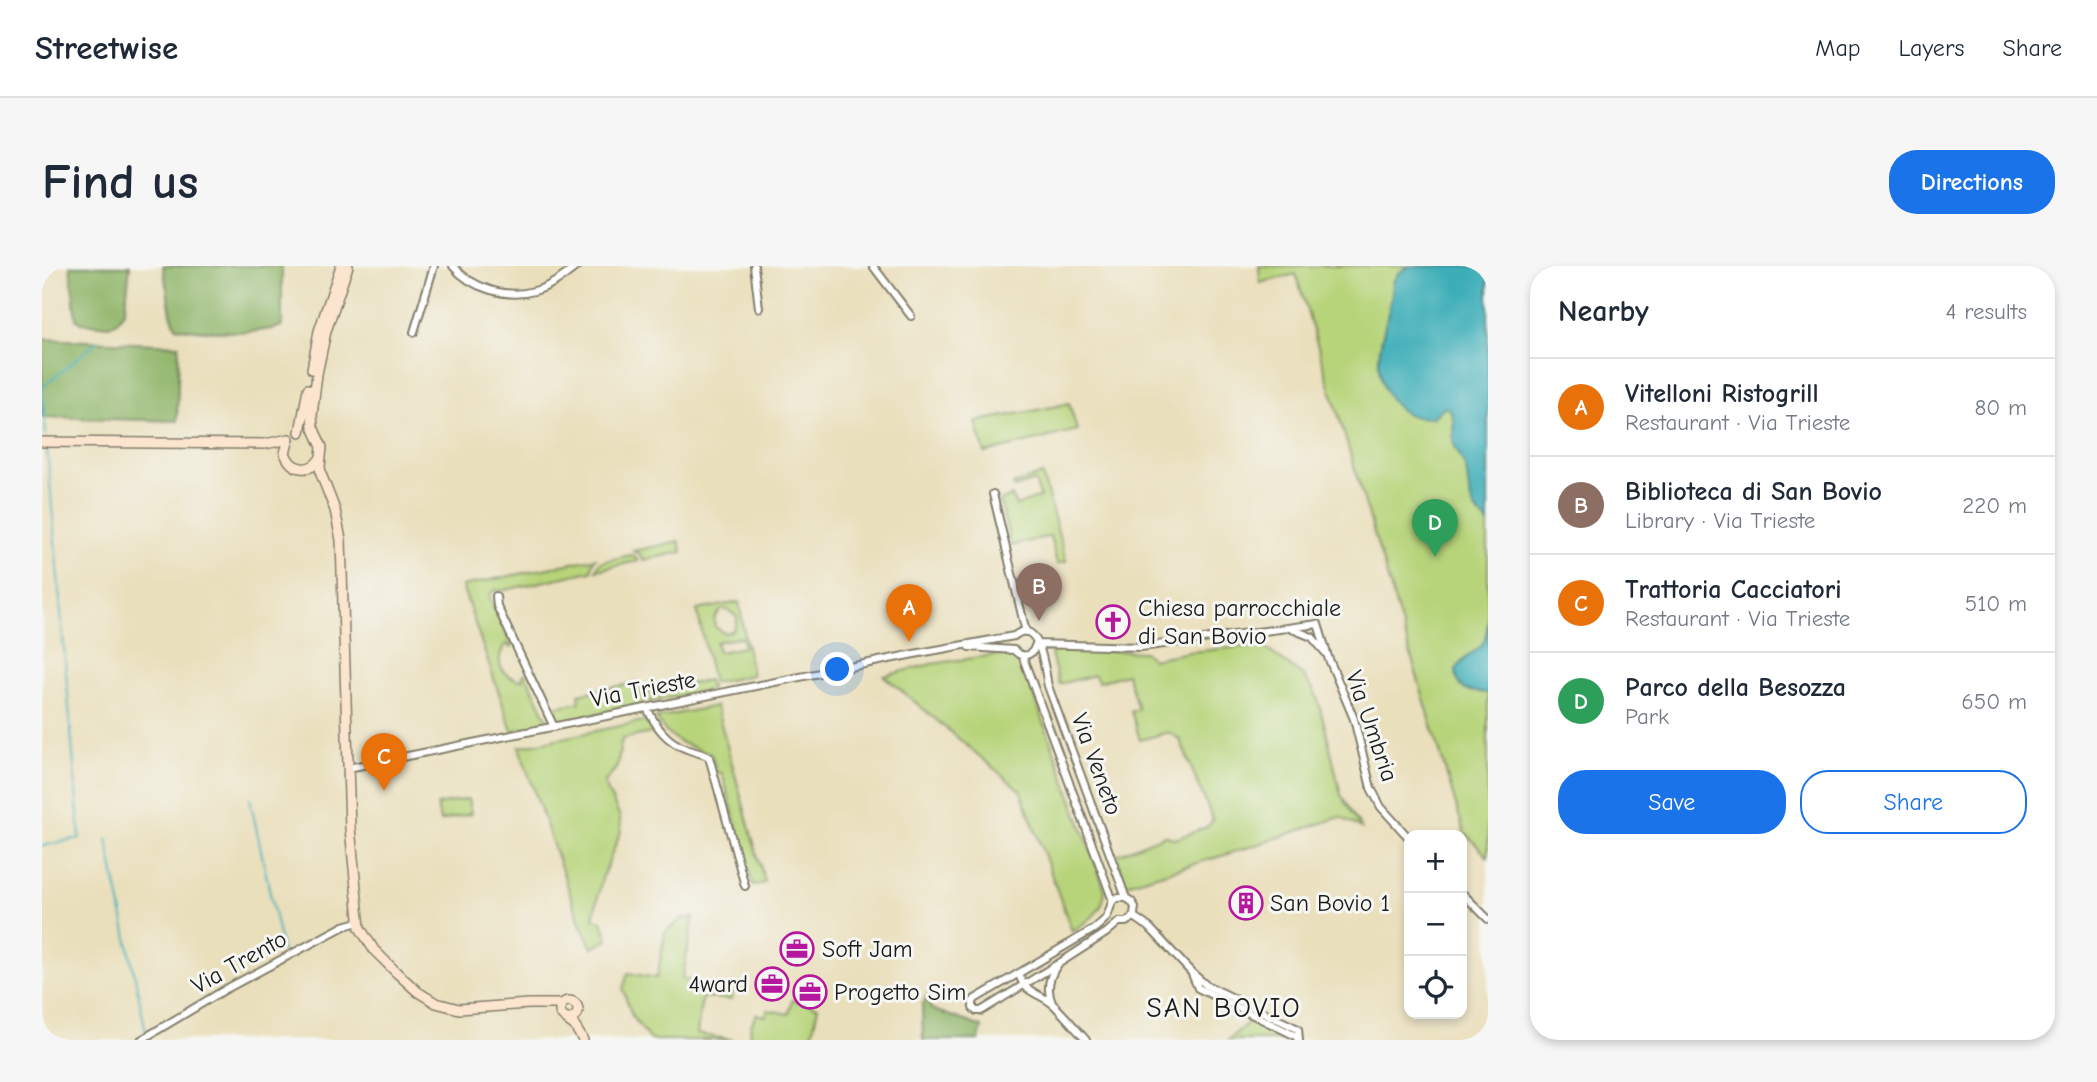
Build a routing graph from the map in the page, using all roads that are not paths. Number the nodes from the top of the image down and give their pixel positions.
1 (341, 266) edge
2 (348, 266) edge
3 (435, 266) edge
4 (453, 266) edge
5 (577, 266) edge
6 (754, 266) edge
7 (873, 266) edge
8 (759, 308) dead end
9 (911, 316) dead end
10 (414, 332) dead end
11 (300, 432) junction
12 (316, 437) junction
13 (289, 439) junction
14 (42, 442) edge
15 (265, 444) junction
16 (285, 453) junction
17 (320, 459) junction
18 (305, 469) junction
19 (324, 483) junction
20 (993, 494) dead end
21 (496, 596) dead end
22 (1286, 628) junction
23 (1026, 632) junction
24 (1014, 636) junction
25 (1036, 644) junction
26 (946, 648) junction
27 (1014, 650) junction
28 (1022, 655) junction
29 (1328, 657) junction
30 (647, 708) junction
31 (554, 727) junction
32 (348, 768) junction
33 (1404, 832) edge
34 (746, 886) dead end
35 (1126, 898) junction
36 (1467, 898) edge
37 (1112, 901) junction
38 (1109, 913) junction
39 (1133, 916) junction
40 (1488, 919) edge
41 (358, 922) junction
42 (1119, 922) junction
43 (1058, 964) junction
44 (1019, 973) junction
45 (1023, 985) junction
46 (1052, 1003) junction
47 (561, 1007) junction
48 (572, 1018) junction
49 (581, 1037) edge
50 (141, 1040) edge
51 (1086, 1040) edge
52 (1299, 1040) edge

1 - 11 street
2 - 12 street
3 - 10 street
4 - 5 street
6 - 8 street
7 - 9 street
11 - 12 street
11 - 13 street
12 - 17 street
13 - 15 street
13 - 16 street
14 - 15 street
15 - 16 street
16 - 18 street
17 - 18 street
17 - 19 street
18 - 19 street
19 - 32 street
20 - 23 street
21 - 31 street
22 - 25 street
22 - 29 street, Via Umbria
22 - 29 street, Via Umbria
23 - 24 street
23 - 25 street
24 - 26 street
24 - 27 street
25 - 28 street
25 - 35 street, Via Veneto
26 - 27 street
26 - 30 street, Via Trieste
27 - 28 street
28 - 37 street, Via Veneto
29 - 33 street, Via Umbria
30 - 31 street, Via Trieste
30 - 34 street
31 - 32 street, Via Trieste
32 - 41 street
35 - 37 street
35 - 39 street
36 - 40 street
37 - 38 street
38 - 42 street
38 - 44 street
39 - 42 street
39 - 52 street
41 - 47 street
41 - 50 street, Via Trento
42 - 43 street
43 - 45 street
43 - 46 street
44 - 45 street
44 - 45 street
45 - 46 street
46 - 51 street
47 - 48 street
47 - 48 street
48 - 49 street

